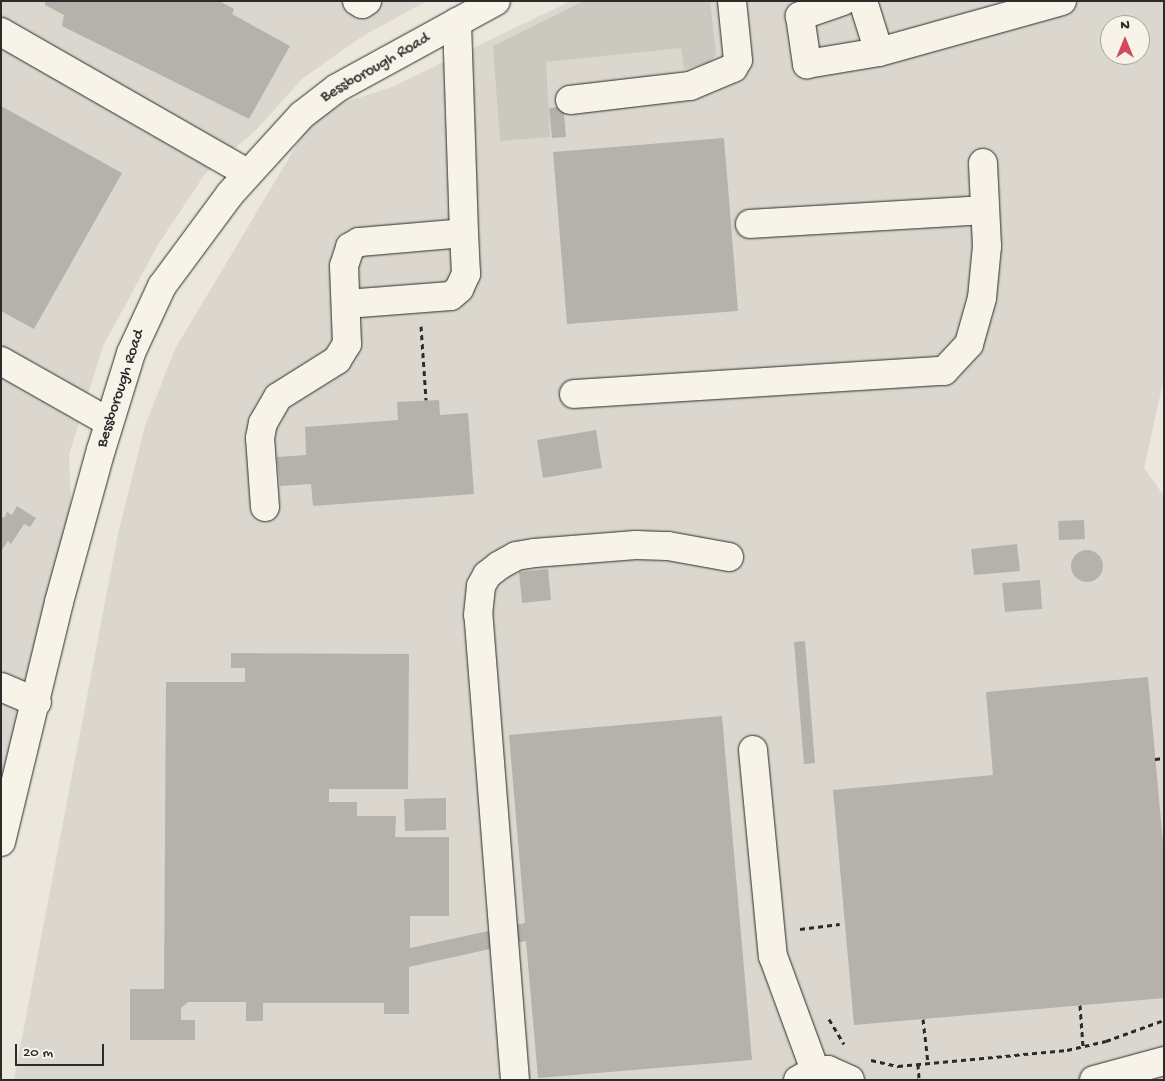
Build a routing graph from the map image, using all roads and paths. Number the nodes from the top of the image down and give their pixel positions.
1 (357, 1) edge
2 (367, 1) edge
3 (496, 1) edge
4 (732, 1) edge
5 (843, 1) edge
6 (863, 1) edge
7 (1062, 1) edge
8 (457, 22) junction
9 (1, 32) edge
10 (879, 52) junction
11 (570, 100) dead end
12 (983, 163) dead end
13 (247, 173) junction
14 (985, 210) junction
15 (750, 224) dead end
16 (464, 233) junction
17 (419, 298) junction
18 (346, 304) junction
19 (1, 361) edge
20 (574, 394) dead end
21 (426, 400) dead end
22 (109, 422) junction
23 (265, 507) dead end
24 (729, 556) dead end
25 (1, 687) edge
26 (37, 702) junction
27 (753, 750) dead end
28 (1164, 758) edge
29 (1155, 759) dead end
30 (1, 842) edge
31 (840, 924) dead end
32 (790, 930) dead end
33 (1080, 1005) dead end
34 (828, 1018) dead end
35 (923, 1019) dead end
36 (1164, 1020) edge
37 (848, 1046) dead end
38 (1083, 1047) junction
39 (867, 1058) dead end
40 (1164, 1060) edge
41 (928, 1063) junction
42 (918, 1064) junction
43 (807, 1075) edge
44 (515, 1080) edge
45 (850, 1080) edge
46 (920, 1080) edge
47 (1094, 1080) edge

1 - 2 street
3 - 8 street, Bessborough Road
4 - 11 street
5 - 10 street
6 - 10 street
7 - 10 street
8 - 13 street, Bessborough Road
8 - 16 street
9 - 13 street
12 - 14 street
13 - 22 street, Bessborough Road
14 - 15 street
14 - 20 street
16 - 17 street
16 - 18 street
17 - 18 street
17 - 21 path
18 - 23 street
19 - 22 street
22 - 26 street, Bessborough Road
24 - 44 street
25 - 26 street
26 - 30 street, Bessborough Road
27 - 43 street
28 - 29 path
31 - 32 path
33 - 38 path
34 - 37 path
35 - 41 path
36 - 38 path
38 - 41 path
39 - 42 path
40 - 47 street
41 - 42 path
42 - 46 path
43 - 45 street

